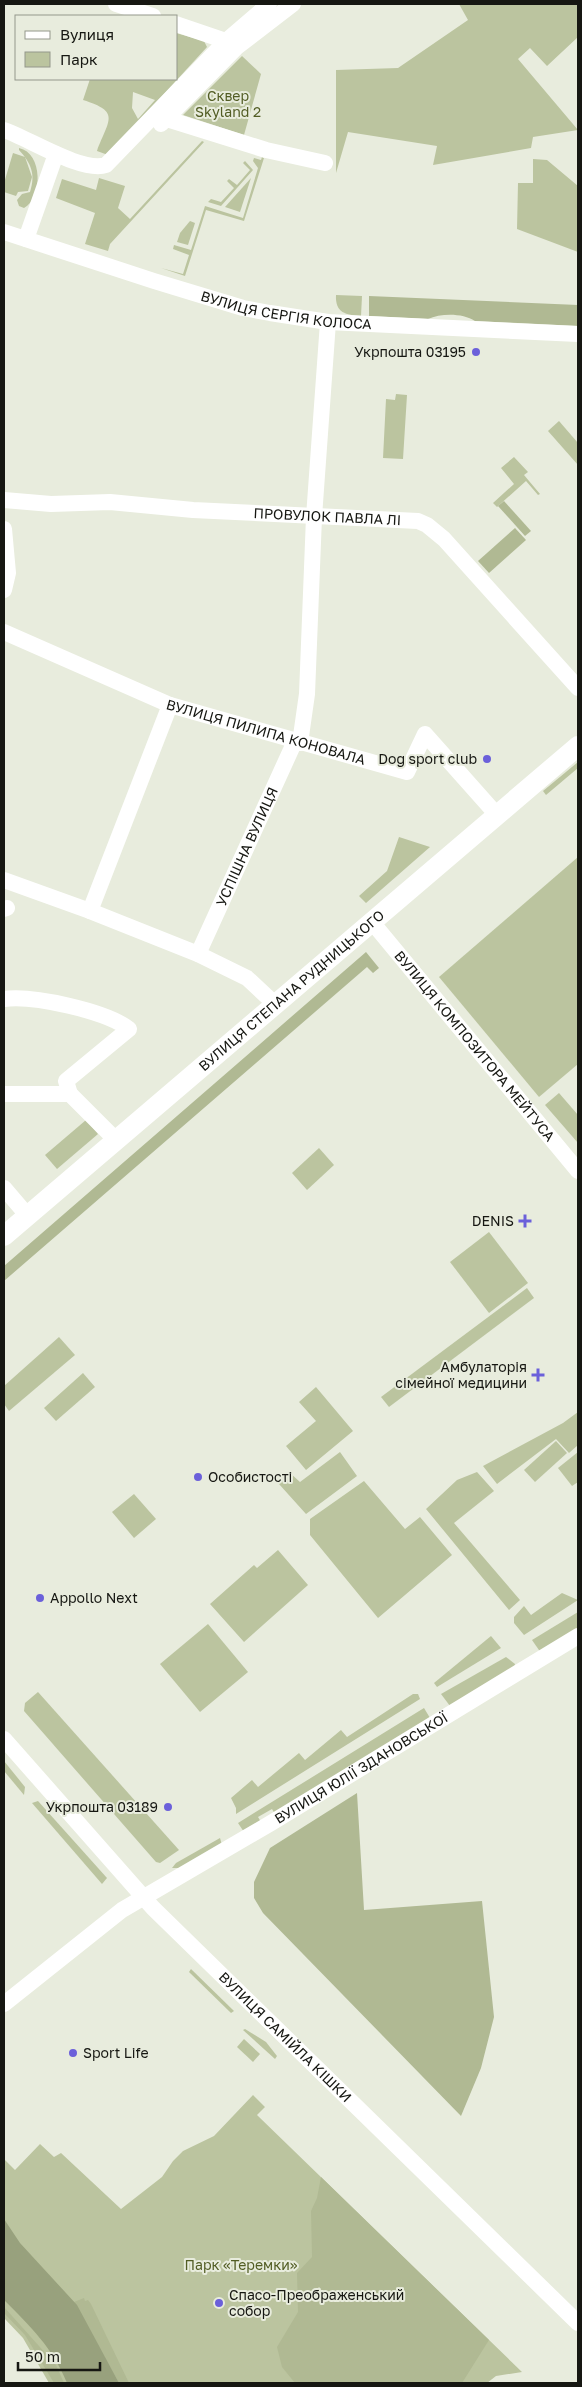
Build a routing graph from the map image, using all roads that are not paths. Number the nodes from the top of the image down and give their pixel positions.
1 (116, 4) edge
2 (269, 4) edge
3 (293, 4) edge
4 (150, 15) edge
5 (178, 25) edge
6 (226, 41) junction
7 (167, 118) junction
8 (4, 130) edge
9 (56, 154) junction
10 (325, 163) dead end
11 (91, 165) junction
12 (4, 232) edge
13 (26, 239) junction
14 (327, 326) junction
15 (578, 334) edge
16 (4, 500) edge
17 (314, 517) junction
18 (4, 529) edge
19 (4, 590) edge
20 (4, 632) edge
21 (578, 688) edge
22 (170, 705) junction
23 (298, 742) junction
24 (578, 746) edge
25 (492, 809) junction
26 (4, 880) edge
27 (90, 911) junction
28 (372, 922) junction
29 (198, 954) junction
30 (4, 999) edge
31 (276, 1004) junction
32 (4, 1094) edge
33 (70, 1094) junction
34 (116, 1140) junction
35 (578, 1171) edge
36 (4, 1188) edge
37 (27, 1215) junction
38 (4, 1236) edge
39 (578, 1636) edge
40 (4, 1739) edge
41 (142, 1896) junction
42 (4, 2004) edge
43 (578, 2323) edge

1 - 4 street
2 - 6 street
3 - 7 street
5 - 6 street
6 - 11 street
7 - 10 street
7 - 11 street
8 - 9 street
9 - 11 street
9 - 13 street
12 - 13 street, ВУЛИЦЯ СЕРГІЯ КОЛОСА
13 - 14 street, ВУЛИЦЯ СЕРГІЯ КОЛОСА
14 - 15 street, ВУЛИЦЯ СЕРГІЯ КОЛОСА
14 - 17 street, УСПІШНА ВУЛИЦЯ
16 - 17 street, ПРОВУЛОК ПАВЛА ЛІ
17 - 21 street, ПРОВУЛОК ПАВЛА ЛІ
17 - 23 street, УСПІШНА ВУЛИЦЯ
18 - 19 street
20 - 22 street, ВУЛИЦЯ ПИЛИПА КОНОВАЛА
22 - 23 street, ВУЛИЦЯ ПИЛИПА КОНОВАЛА
22 - 27 street
23 - 25 street, ВУЛИЦЯ ПИЛИПА КОНОВАЛА
23 - 29 street, УСПІШНА ВУЛИЦЯ
24 - 25 main road, ВУЛИЦЯ СТЕПАНА РУДНИЦЬКОГО
25 - 28 main road, ВУЛИЦЯ СТЕПАНА РУДНИЦЬКОГО
26 - 27 street
27 - 29 street
28 - 31 main road, ВУЛИЦЯ СТЕПАНА РУДНИЦЬКОГО
28 - 35 street, ВУЛИЦЯ КОМПОЗИТОРА МЕЙТУСА
29 - 31 street
30 - 33 street
31 - 34 main road, ВУЛИЦЯ СТЕПАНА РУДНИЦЬКОГО
32 - 33 street
33 - 34 street
34 - 37 main road, ВУЛИЦЯ СТЕПАНА РУДНИЦЬКОГО
36 - 37 street
37 - 38 main road, ВУЛИЦЯ СТЕПАНА РУДНИЦЬКОГО
39 - 41 street, ВУЛИЦЯ ЮЛІЇ ЗДАНОВСЬКОЇ
40 - 41 street, ВУЛИЦЯ САМІЙЛА КІШКИ
41 - 42 street, ВУЛИЦЯ ЮЛІЇ ЗДАНОВСЬКОЇ
41 - 43 street, ВУЛИЦЯ САМІЙЛА КІШКИ

